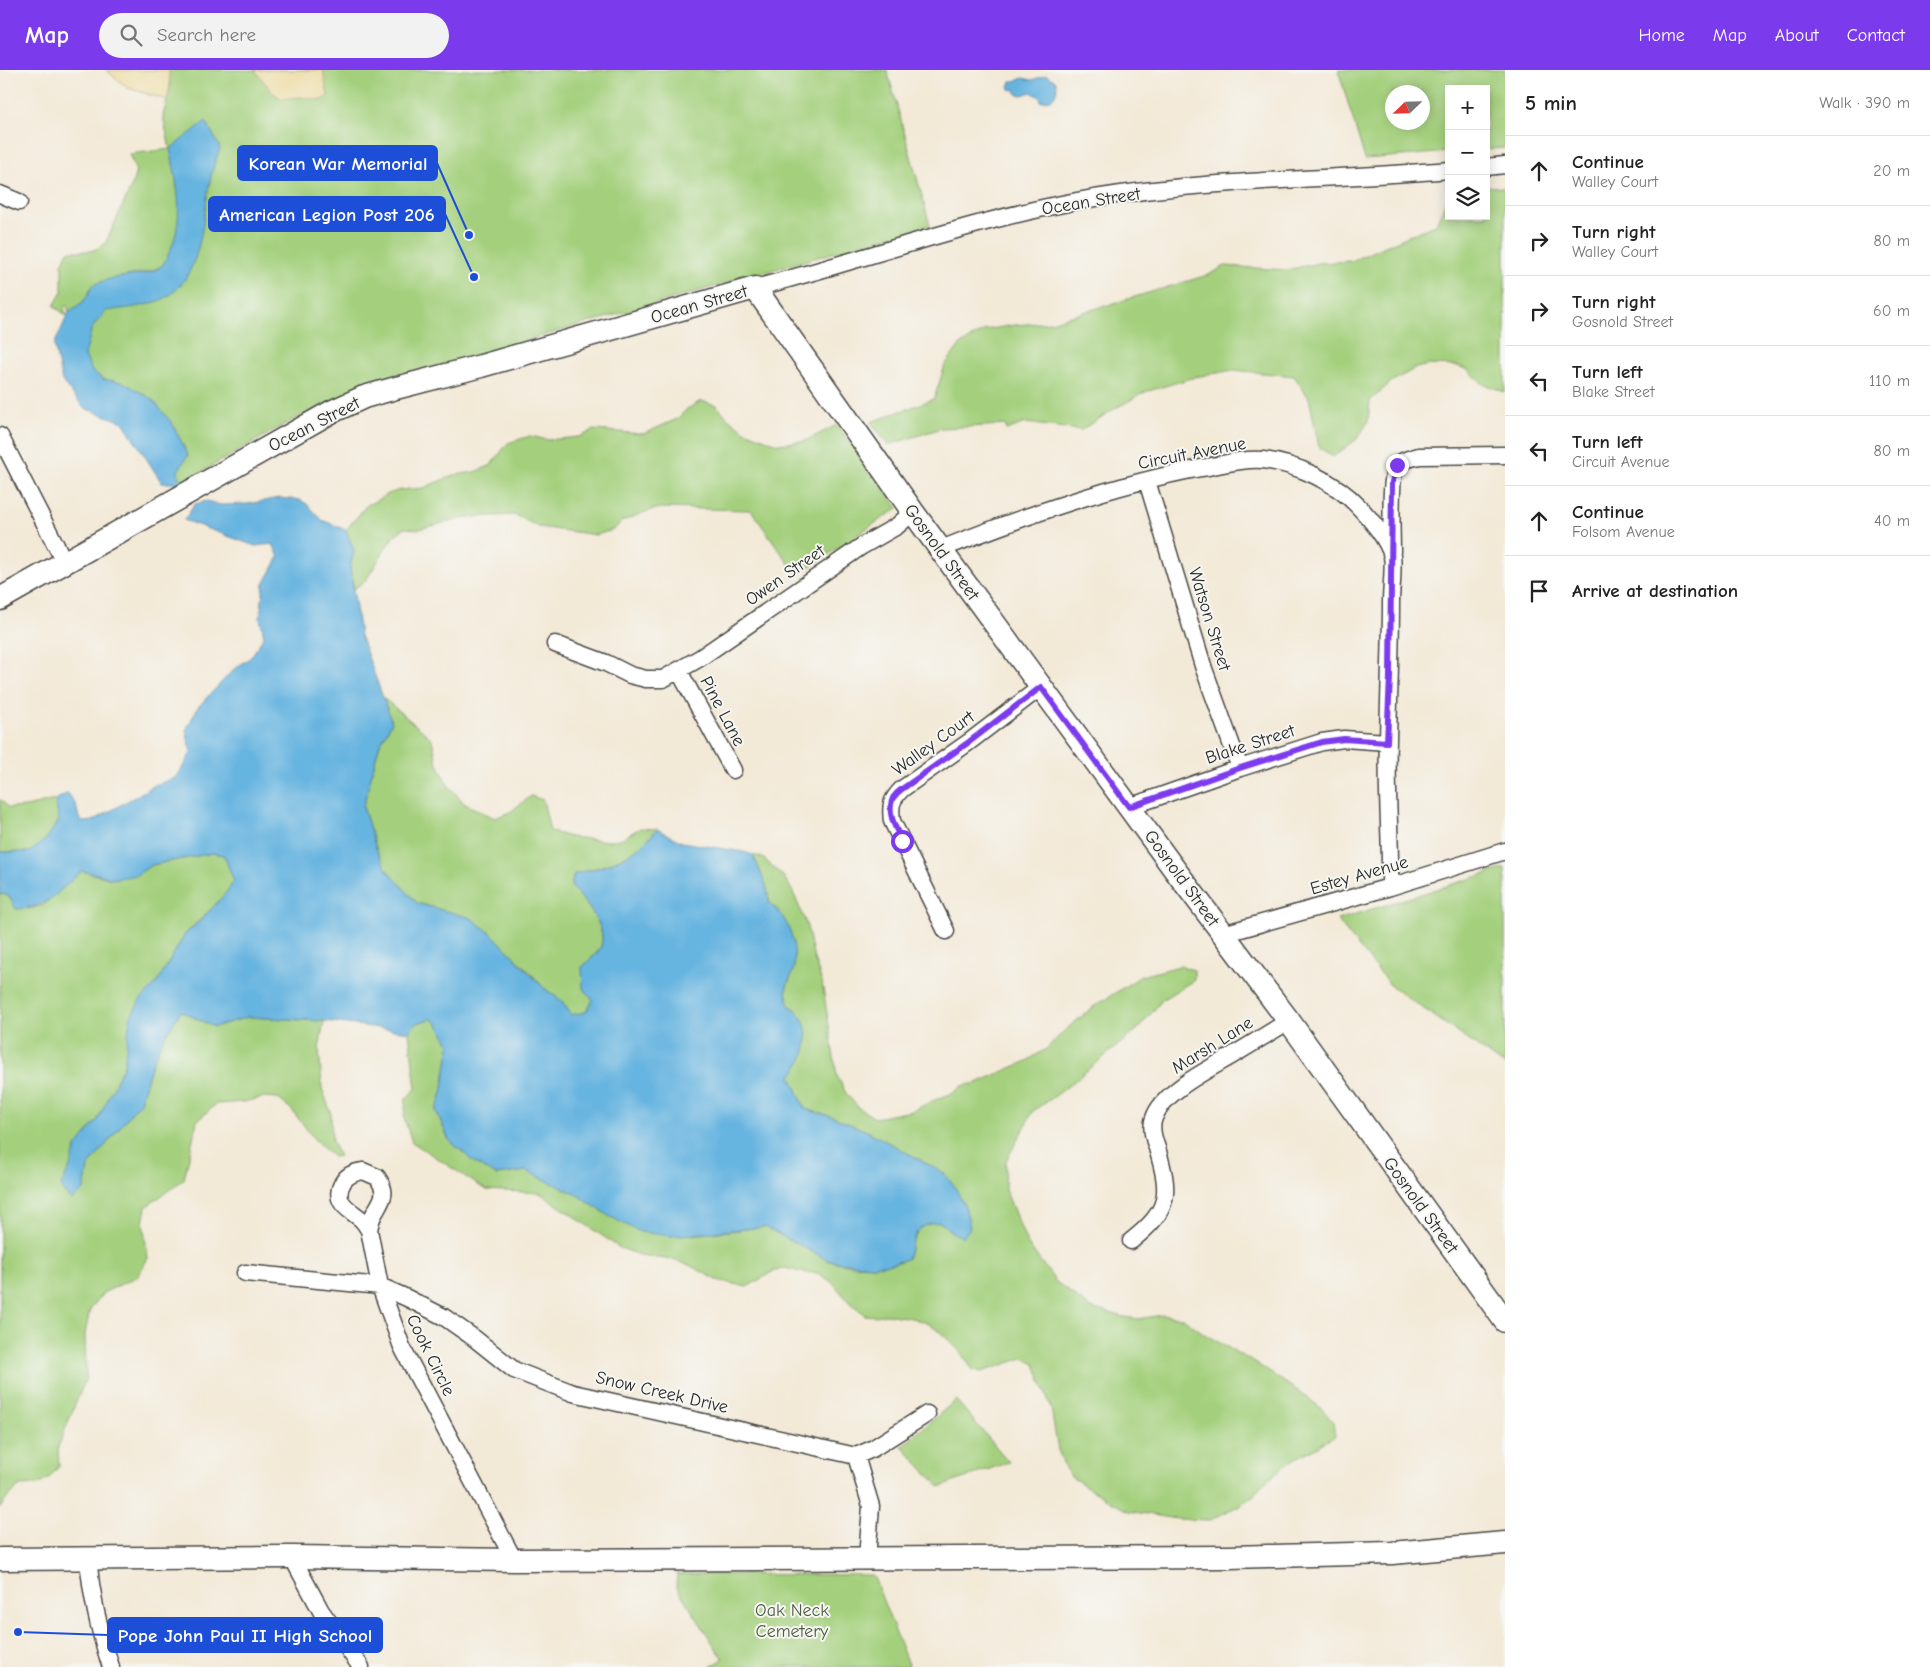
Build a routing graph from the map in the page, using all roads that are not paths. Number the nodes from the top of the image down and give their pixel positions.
1 (1505, 165) edge
2 (1490, 167) edge
3 (1445, 170) edge
4 (0, 194) edge
5 (19, 202) dead end
6 (755, 288) junction
7 (0, 436) edge
8 (1505, 454) edge
9 (1147, 480) junction
10 (913, 512) junction
11 (941, 549) junction
12 (1392, 556) junction
13 (65, 563) junction
14 (0, 600) edge
15 (555, 644) dead end
16 (679, 671) junction
17 (1041, 687) junction
18 (1387, 742) junction
19 (1240, 768) junction
20 (732, 770) dead end
21 (1129, 807) junction
22 (1505, 851) edge
23 (1390, 887) junction
24 (946, 932) dead end
25 (1223, 934) junction
26 (1289, 1021) junction
27 (369, 1230) dead end
28 (1131, 1241) dead end
29 (245, 1272) dead end
30 (380, 1286) junction
31 (1505, 1321) edge
32 (927, 1414) dead end
33 (856, 1456) junction
34 (1505, 1543) edge
35 (292, 1557) junction
36 (0, 1558) edge
37 (88, 1558) junction
38 (867, 1559) junction
39 (514, 1560) junction
40 (111, 1667) edge
41 (361, 1667) edge

1 - 2 street
3 - 6 street, Ocean Street
4 - 5 street
6 - 10 main road, Gosnold Street
6 - 13 main road, Ocean Street
7 - 13 street
8 - 12 street
9 - 11 street, Circuit Avenue
9 - 12 street, Circuit Avenue
9 - 19 street, Watson Street
10 - 11 main road, Gosnold Street
10 - 16 street, Owen Street
11 - 17 main road, Gosnold Street
12 - 18 street
13 - 14 main road, Ocean Street
15 - 16 street, Owen Street
16 - 20 street, Pine Lane
17 - 21 main road, Gosnold Street
17 - 24 street, Walley Court
18 - 19 street, Blake Street
18 - 23 street
19 - 21 street, Blake Street
21 - 25 main road, Gosnold Street
22 - 23 street, Estey Avenue
23 - 25 street, Estey Avenue
25 - 26 main road, Gosnold Street
26 - 28 street, Marsh Lane
26 - 31 main road, Gosnold Street
27 - 30 street, Cook Circle
29 - 30 street
30 - 33 street, Snow Creek Drive
30 - 39 street, Cook Circle
32 - 33 street
33 - 38 street
34 - 38 main road
35 - 37 main road
35 - 39 main road
35 - 41 street
36 - 37 main road
37 - 40 street
38 - 39 main road

